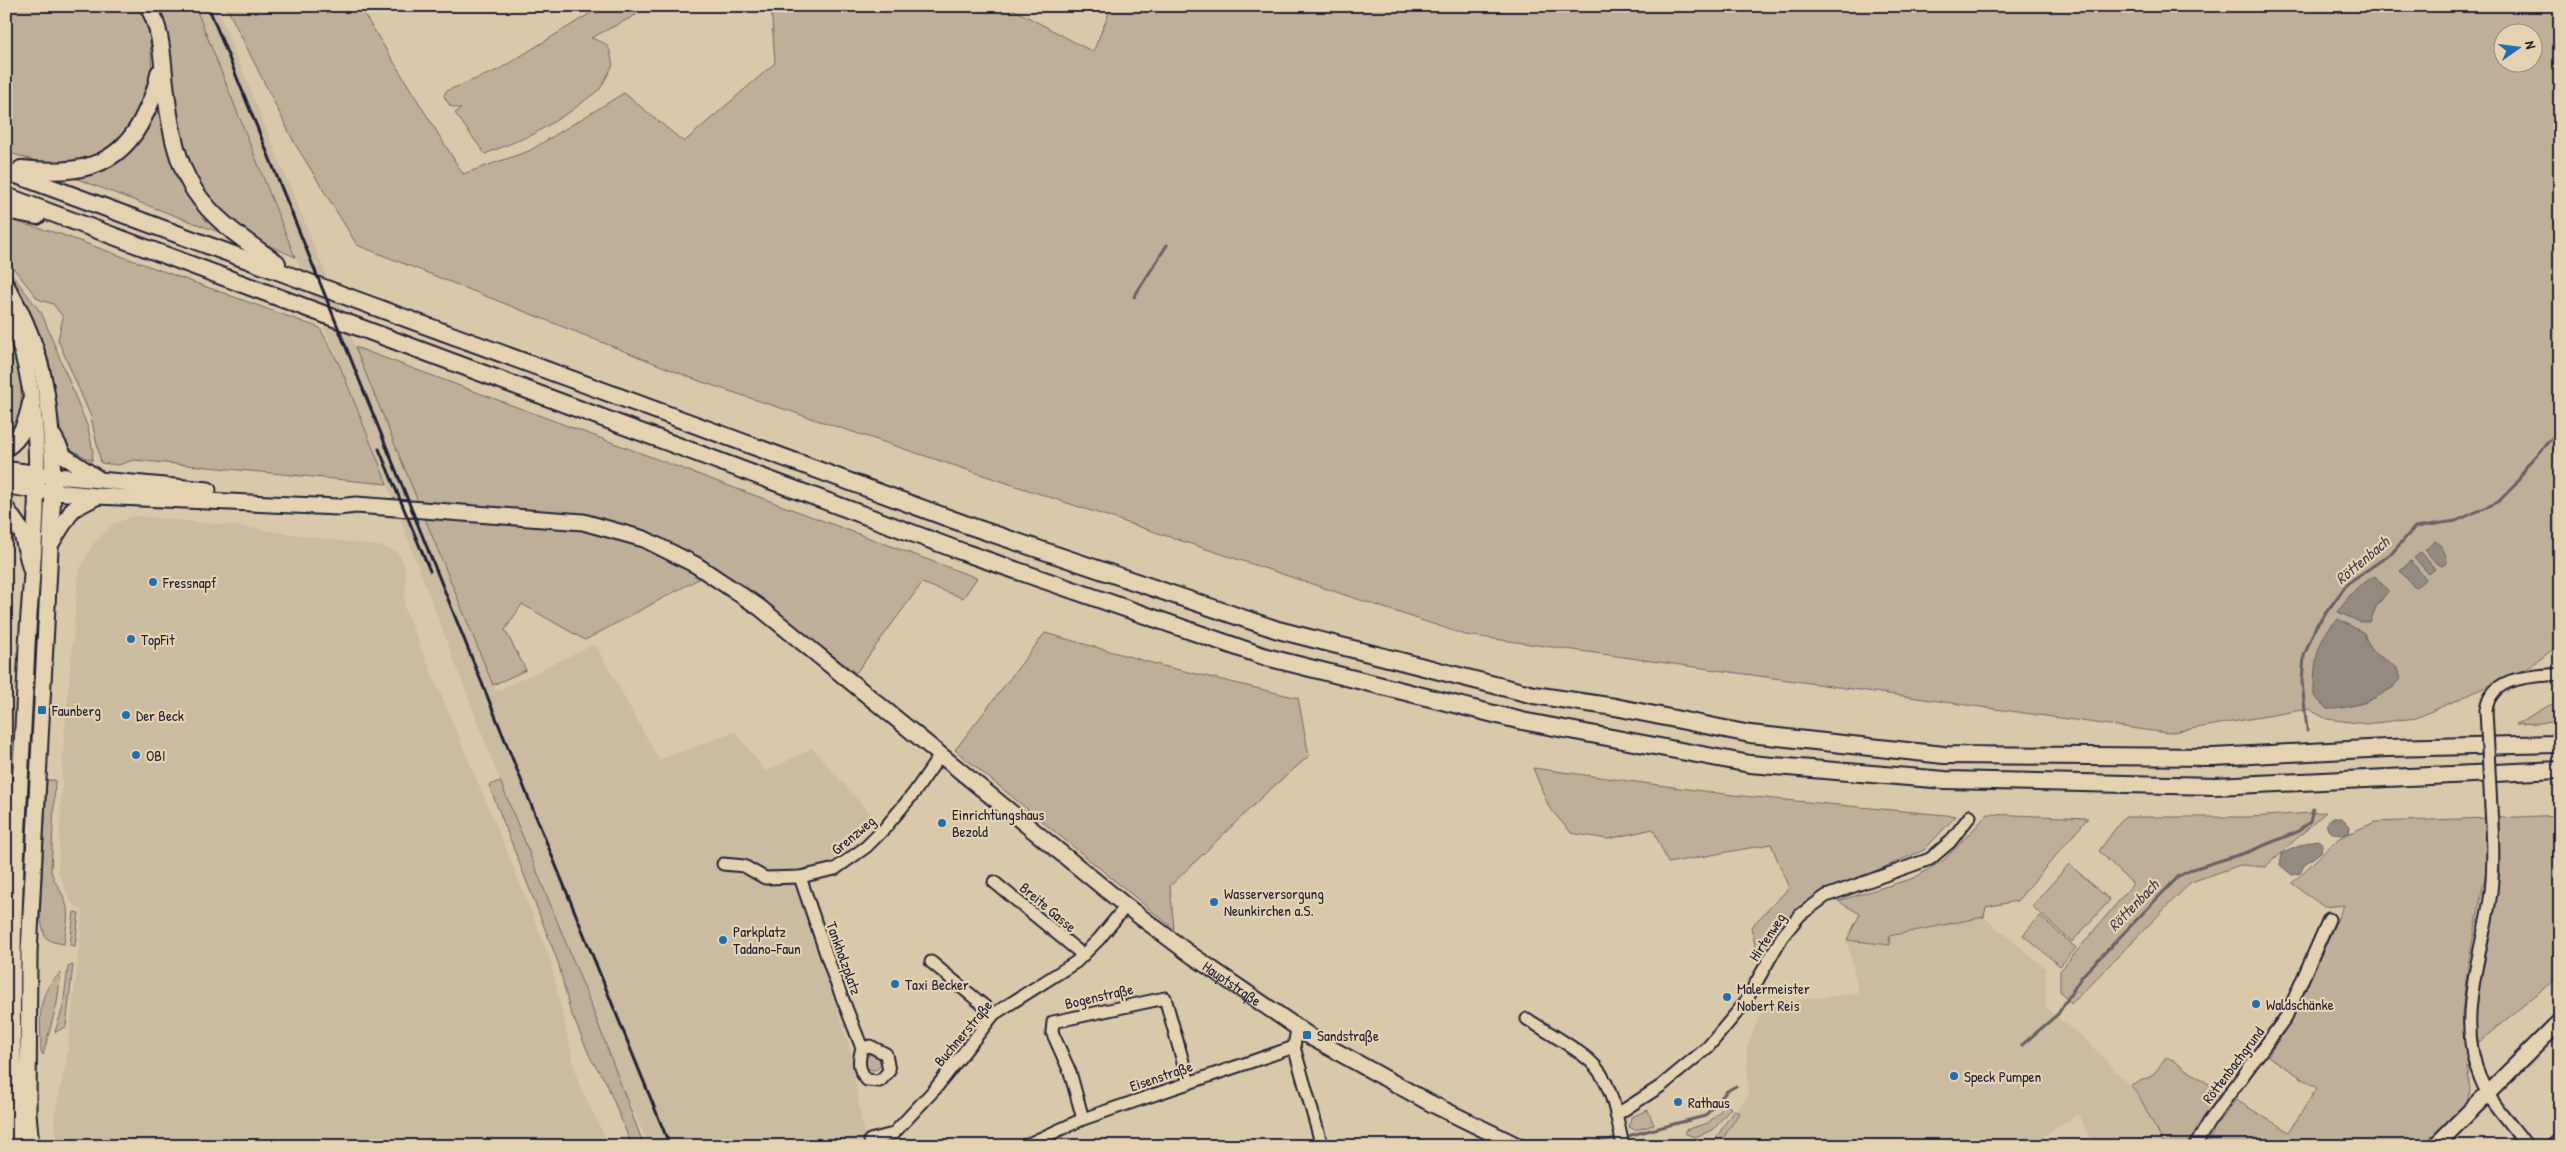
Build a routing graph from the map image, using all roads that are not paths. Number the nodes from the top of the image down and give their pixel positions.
1 (148, 6) edge
2 (162, 58) junction
3 (6, 169) edge
4 (6, 196) edge
5 (6, 210) edge
6 (95, 229) junction
7 (304, 280) junction
8 (6, 285) edge
9 (6, 307) edge
10 (31, 403) junction
11 (52, 431) junction
12 (6, 448) edge
13 (6, 470) edge
14 (42, 480) junction
15 (104, 482) junction
16 (6, 485) edge
17 (53, 491) junction
18 (97, 496) junction
19 (356, 506) junction
20 (6, 509) edge
21 (50, 545) junction
22 (31, 568) junction
23 (2560, 674) edge
24 (2560, 744) edge
25 (940, 754) junction
26 (2560, 770) edge
27 (1970, 816) dead end
28 (723, 864) dead end
29 (800, 877) junction
30 (994, 882) dead end
31 (1126, 906) junction
32 (2329, 918) dead end
33 (1083, 955) junction
34 (931, 962) dead end
35 (994, 1014) junction
36 (1527, 1019) dead end
37 (2560, 1021) edge
38 (1297, 1029) junction
39 (1294, 1046) junction
40 (862, 1048) dead end
41 (1189, 1083) junction
42 (2488, 1092) junction
43 (1616, 1115) junction
44 (1083, 1119) junction
45 (2560, 1138) edge
46 (870, 1140) dead end
47 (18, 1146) edge
48 (31, 1146) edge
49 (1024, 1146) edge
50 (1322, 1146) edge
51 (1518, 1146) edge
52 (1623, 1146) edge
53 (2195, 1146) edge
54 (2435, 1146) edge
55 (2527, 1146) edge
56 (2550, 1146) edge

1 - 2 highway
2 - 3 highway
2 - 7 highway
3 - 7 highway
4 - 6 highway
5 - 6 highway
6 - 26 highway
7 - 24 highway
8 - 11 main road
9 - 10 main road
10 - 12 highway
10 - 14 main road
11 - 14 main road
11 - 15 main road
13 - 14 highway
14 - 15 main road
14 - 16 highway
14 - 17 main road
14 - 22 main road
15 - 19 main road
17 - 18 main road
17 - 21 main road
18 - 19 main road
18 - 21 main road
19 - 25 main road, Hauptstraße
20 - 22 highway
21 - 48 main road
22 - 47 main road
23 - 42 street, bridge
25 - 29 street, Grenzweg
25 - 31 main road, Hauptstraße
27 - 43 street, Hirtenweg
28 - 29 street, Grenzweg
29 - 40 street, Tankholzplatz
30 - 33 street, Breite Gasse
31 - 33 street, Buchnerstraße
31 - 38 main road, Hauptstraße
32 - 53 street, Röttenbachgrund
33 - 35 street, Buchnerstraße
34 - 35 street
35 - 46 street, Buchnerstraße
36 - 43 street
37 - 42 main road
38 - 39 street
38 - 51 main road, Hauptstraße
39 - 41 street, Eisenstraße
39 - 50 street
41 - 44 street, Eisenstraße
41 - 44 street, Bogenstraße
42 - 54 main road
42 - 55 street
43 - 52 street
44 - 49 street, Eisenstraße
45 - 56 street

